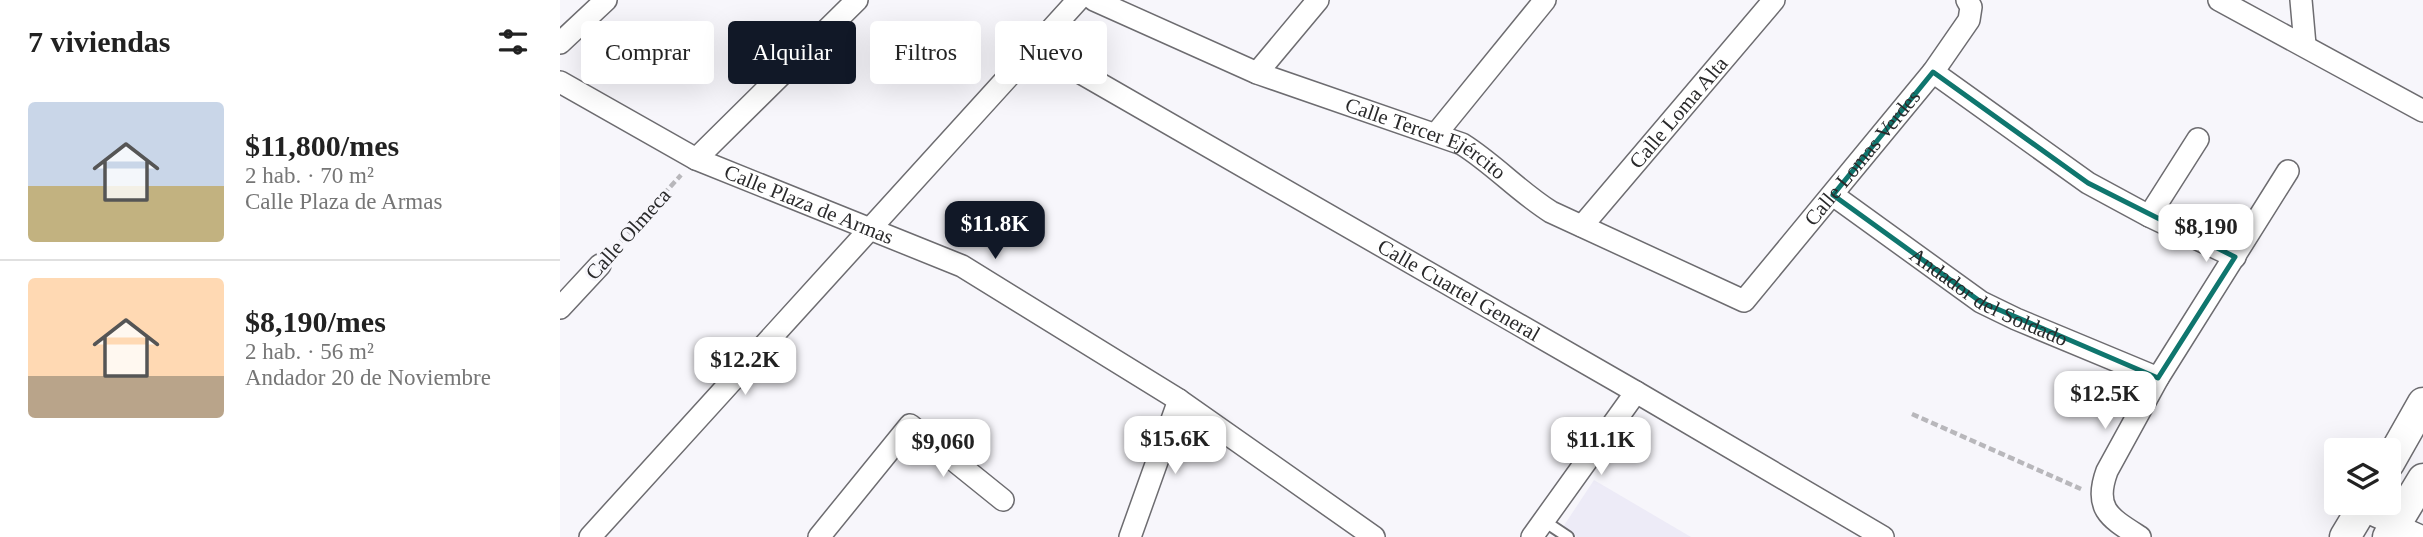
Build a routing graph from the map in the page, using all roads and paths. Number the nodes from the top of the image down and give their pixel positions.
1 (606, 0) edge
2 (857, 0) edge
3 (1078, 0) edge
4 (1318, 0) edge
5 (1545, 0) edge
6 (1774, 0) edge
7 (2219, 0) edge
8 (2301, 0) edge
9 (1099, 1) edge
10 (1969, 3) edge
11 (1058, 21) edge
12 (560, 43) edge
13 (2305, 45) junction
14 (1933, 72) junction
15 (1257, 73) junction
16 (560, 82) edge
17 (1000, 84) edge
18 (1100, 84) edge
19 (2423, 111) edge
20 (1436, 134) junction
21 (2198, 139) dead end
22 (696, 159) junction
23 (2288, 171) dead end
24 (1833, 195) junction
25 (2149, 216) junction
26 (1583, 226) junction
27 (869, 230) junction
28 (2235, 257) junction
29 (600, 265) joint
30 (1744, 301) joint
31 (560, 309) edge
32 (2158, 378) junction
33 (1636, 392) junction
34 (1179, 400) junction
35 (2423, 402) edge
36 (1912, 414) dead end
37 (2401, 441) edge
38 (2423, 479) edge
39 (2101, 498) junction
40 (1003, 500) dead end
41 (2358, 515) edge
42 (2373, 515) edge
43 (1538, 529) edge
44 (2391, 532) edge
45 (590, 537) edge
46 (819, 537) edge
47 (1130, 537) edge
48 (1374, 537) edge
49 (1567, 537) edge
50 (1883, 537) edge
51 (2140, 537) edge
52 (2345, 537) edge
53 (2423, 537) edge

1 - 12 street
2 - 22 street
3 - 11 street
4 - 15 street
5 - 20 street
6 - 26 street, Calle Loma Alta
7 - 13 street
8 - 13 street
9 - 15 street, Calle Tercer Ejército
10 - 14 street, Calle Lomas Verdes
13 - 19 street
14 - 24 street, Calle Lomas Verdes
14 - 25 street
15 - 20 street, Calle Tercer Ejército
16 - 22 street, Calle Plaza de Armas
17 - 27 street
18 - 33 street, Calle Cuartel General
20 - 26 street, Calle Tercer Ejército
21 - 25 street
22 - 27 street, Calle Plaza de Armas
22 - 29 path, Calle Olmeca
23 - 28 street
24 - 30 street, Calle Lomas Verdes
24 - 32 street, Andador del Soldado
25 - 28 street
26 - 30 street, Calle Tercer Ejército
27 - 34 street, Calle Plaza de Armas
27 - 45 street
28 - 32 street
29 - 31 street, Calle Olmeca
32 - 39 street
33 - 43 street
33 - 50 street, Calle Cuartel General
34 - 47 street
34 - 48 street, Calle Plaza de Armas
35 - 37 main road
36 - 39 path
38 - 44 main road
39 - 51 street
40 - 46 street
41 - 52 main road
42 - 44 street
43 - 49 lane
44 - 53 street

